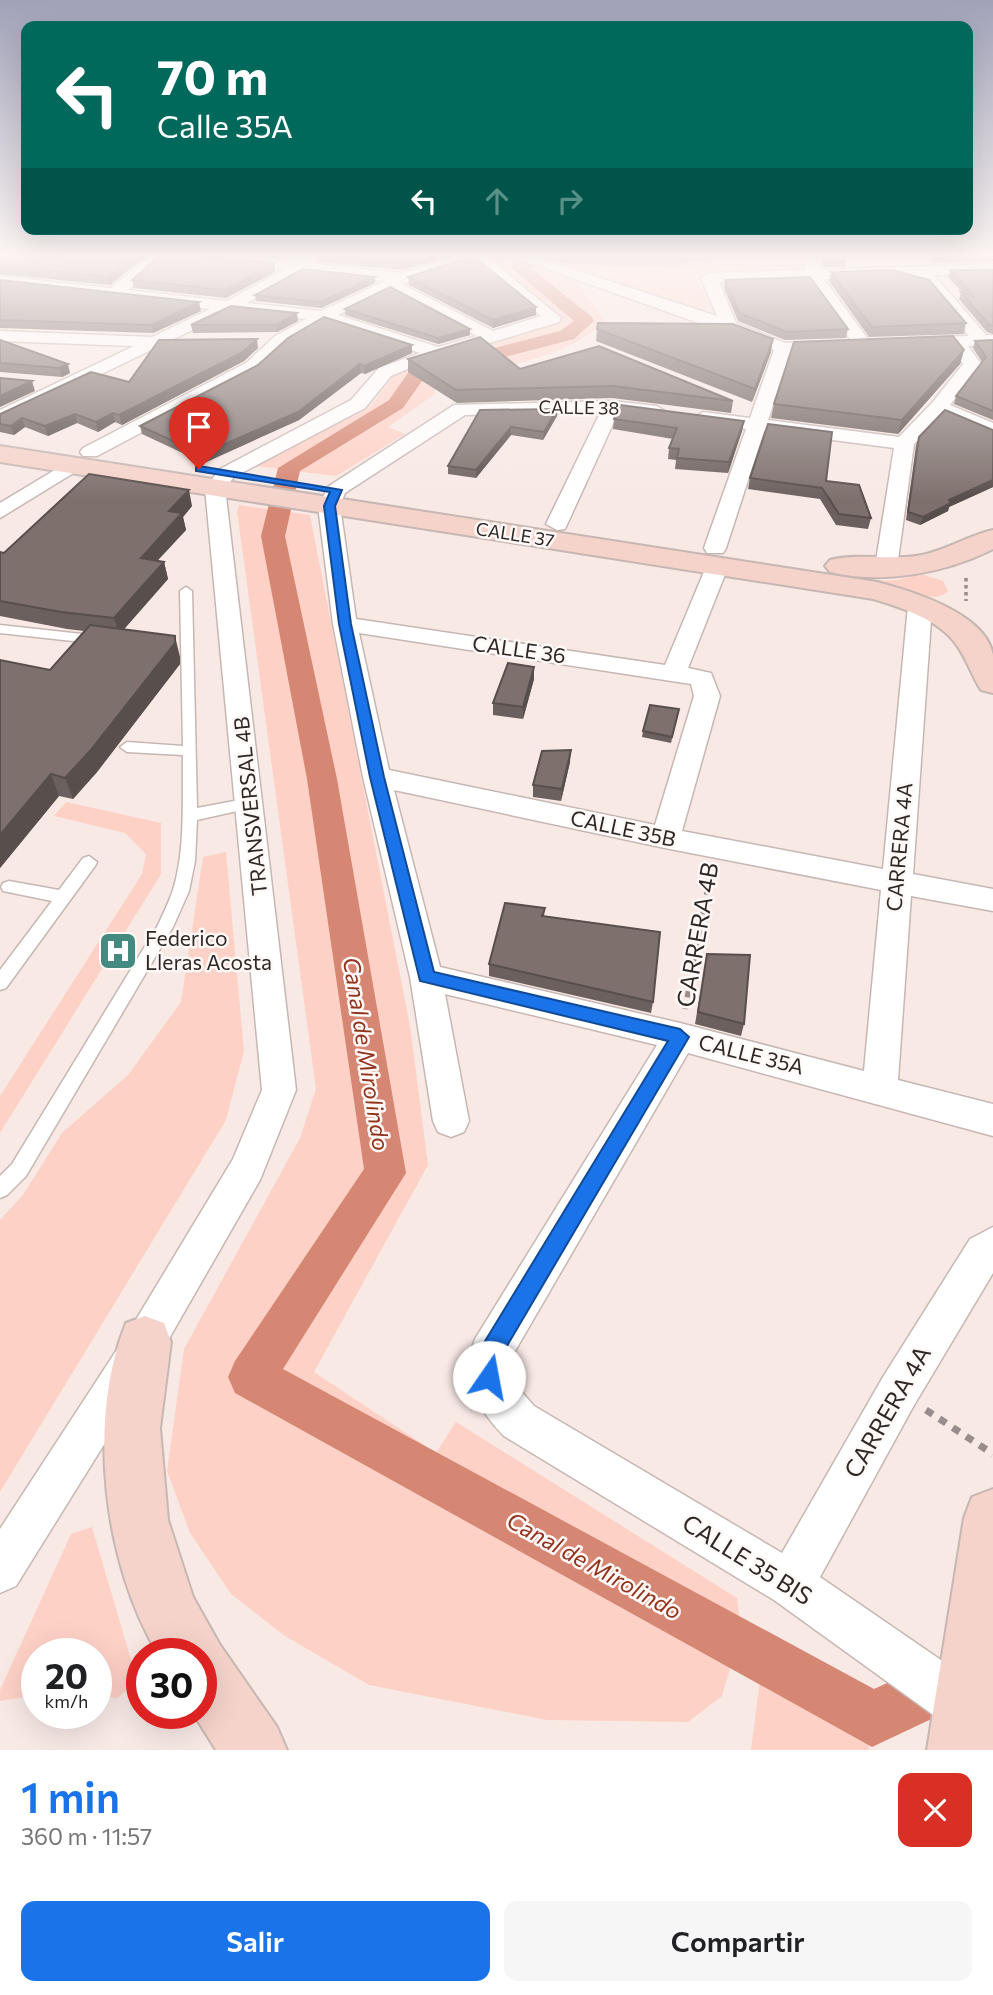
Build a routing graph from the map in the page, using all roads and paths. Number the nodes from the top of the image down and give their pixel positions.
1 (35, 338) edge
2 (161, 338) edge
3 (285, 338) edge
4 (391, 338) edge
5 (490, 338) edge
6 (757, 338) edge
7 (864, 338) edge
8 (156, 340) junction
9 (198, 340) edge
10 (254, 340) edge
11 (281, 340) junction
12 (987, 341) edge
13 (956, 342) junction
14 (903, 344) edge
15 (782, 348) junction
16 (439, 353) junction
17 (24, 381) edge
18 (60, 385) junction
19 (723, 401) edge
20 (611, 407) junction
21 (939, 407) junction
22 (0, 416) edge
23 (761, 420) junction
24 (993, 430) edge
25 (0, 438) edge
26 (904, 443) junction
27 (0, 454) edge
28 (82, 459) junction
29 (234, 483) junction
30 (325, 497) junction
31 (0, 512) edge
32 (558, 524) junction
33 (993, 538) edge
34 (716, 558) junction
35 (886, 567) junction
36 (186, 591) dead end
37 (920, 606) junction
38 (345, 624) junction
39 (0, 629) edge
40 (108, 640) edge
41 (683, 674) junction
42 (993, 683) edge
43 (127, 747) dead end
44 (188, 751) junction
45 (377, 777) junction
46 (250, 803) junction
47 (190, 818) junction
48 (665, 838) junction
49 (715, 848) junction
50 (89, 862) dead end
51 (897, 880) junction
52 (9, 887) dead end
53 (63, 897) junction
54 (993, 900) edge
55 (426, 977) junction
56 (0, 983) edge
57 (680, 1037) junction
58 (880, 1087) junction
59 (993, 1120) edge
60 (451, 1121) dead end
61 (0, 1189) edge
62 (993, 1245) edge
63 (145, 1342) junction
64 (898, 1392) junction
65 (519, 1421) joint
66 (993, 1454) edge
67 (993, 1518) edge
68 (0, 1570) edge
69 (790, 1584) junction
70 (182, 1638) edge
71 (217, 1693) edge
72 (967, 1716) edge
73 (254, 1750) edge

1 - 8 street
2 - 8 street
3 - 11 street
4 - 16 street
5 - 16 street
6 - 15 street
7 - 15 street
8 - 9 street
8 - 18 street
10 - 11 street
11 - 28 street
12 - 13 street
13 - 14 street
13 - 21 street
15 - 23 street
16 - 29 street
17 - 18 street
18 - 22 street
19 - 23 street
20 - 23 street, CALLE 38
20 - 30 street, CALLE 38
20 - 32 street
21 - 24 street
21 - 26 street
23 - 26 street, CALLE 38
23 - 34 street
25 - 28 main road, CALLE 37
26 - 35 street
27 - 28 main road, CALLE 37
28 - 29 main road, CALLE 37
28 - 31 street
29 - 30 main road, CALLE 37
29 - 46 street, TRANSVERSAL 4B
30 - 32 main road, CALLE 37
30 - 34 main road, CALLE 37
30 - 38 street
32 - 34 main road, CALLE 37
33 - 35 main road, CALLE 37
34 - 35 main road, CALLE 37
34 - 37 main road, CALLE 37
34 - 41 street
36 - 44 lane
37 - 42 main road, CALLE 37
37 - 51 street, CARRERA 4A
38 - 41 street, CALLE 36
38 - 45 street
39 - 40 lane
41 - 48 street
43 - 44 lane
44 - 47 lane
45 - 48 street, CALLE 35B
45 - 55 street
46 - 47 lane
46 - 63 street, TRANSVERSAL 4B
47 - 61 lane
48 - 49 street, CALLE 35B
49 - 51 street, CALLE 35B
49 - 57 path, CARRERA 4B
50 - 53 lane
51 - 54 street, CALLE 35B
51 - 58 street, CARRERA 4A
52 - 53 lane
53 - 56 lane
55 - 57 street, CALLE 35A
55 - 60 street
57 - 58 street, CALLE 35A
57 - 65 street, CARRERA 4B
58 - 59 street, CALLE 35A
62 - 64 street, CARRERA 4A
63 - 68 street
63 - 70 main road
64 - 66 path
64 - 69 street, CARRERA 4A
65 - 69 street, CALLE 35 BIS
67 - 72 main road
69 - 72 street, CALLE 35 BIS
71 - 73 main road

